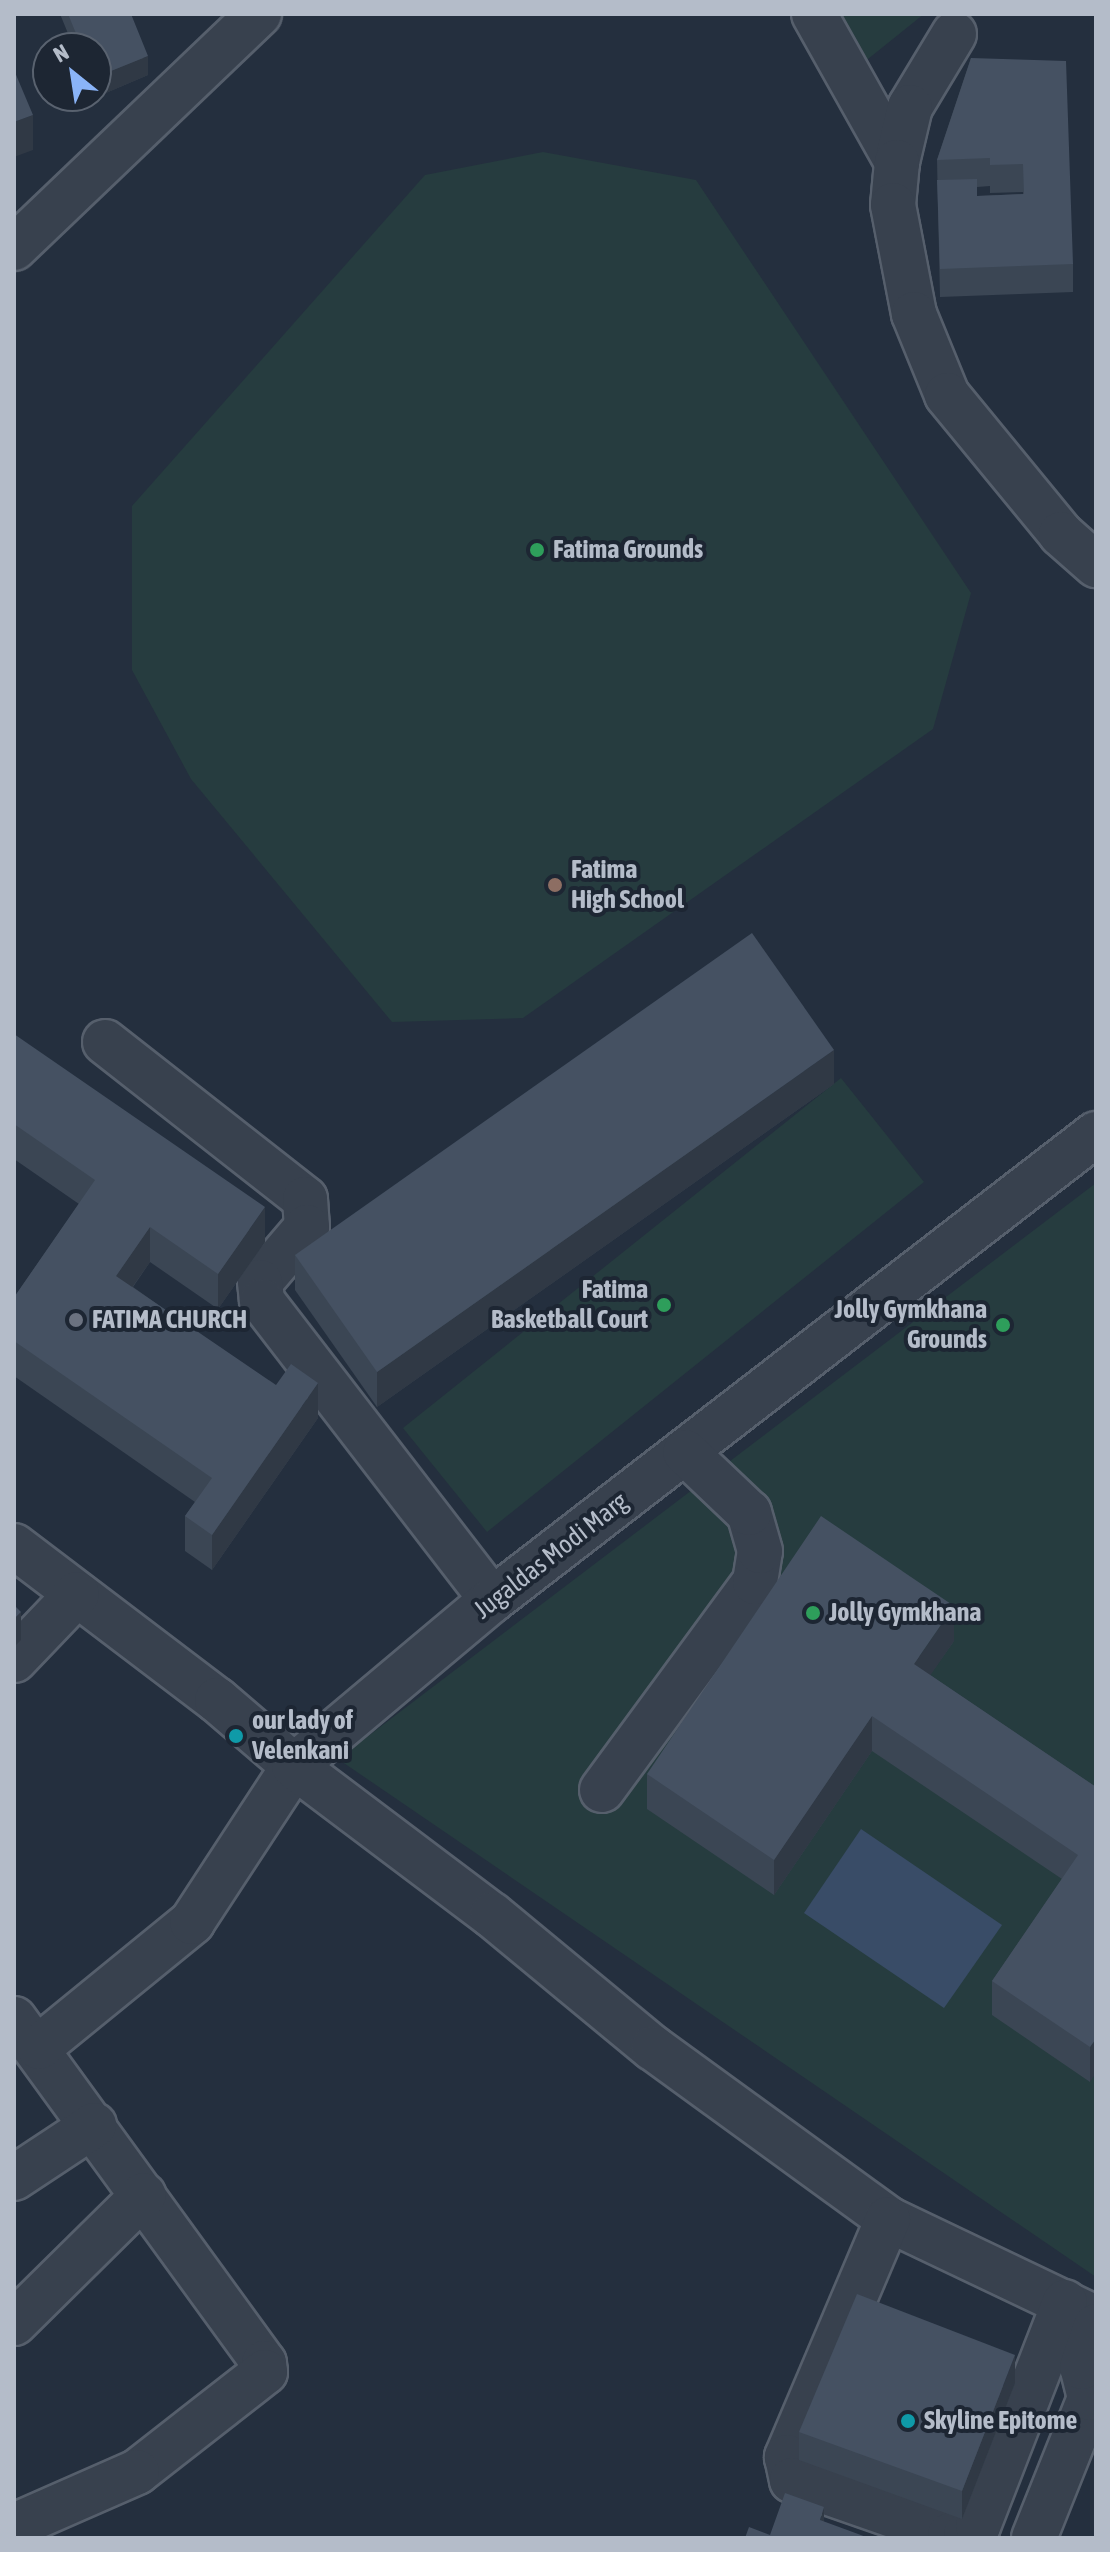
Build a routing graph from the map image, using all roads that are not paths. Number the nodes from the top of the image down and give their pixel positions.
1 (259, 14) edge
2 (814, 14) edge
3 (954, 34) dead end
4 (897, 162) junction
5 (14, 248) edge
6 (1096, 565) edge
7 (105, 1042) dead end
8 (1096, 1134) edge
9 (685, 1452) junction
10 (17, 1554) edge
11 (70, 1588) junction
12 (492, 1600) junction
13 (14, 1623) edge
14 (14, 1660) edge
15 (294, 1766) junction
16 (602, 1790) dead end
17 (26, 2033) edge
18 (94, 2125) junction
19 (14, 2178) edge
20 (144, 2195) junction
21 (888, 2219) junction
22 (853, 2301) junction
23 (1086, 2315) edge
24 (896, 2318) edge
25 (14, 2323) edge
26 (995, 2357) edge
27 (1037, 2374) junction
28 (1093, 2396) edge
29 (14, 2526) edge
30 (1034, 2538) edge

1 - 5 street
2 - 4 street
3 - 4 street
4 - 6 street
7 - 12 street
8 - 9 street, Jugaldas Modi Marg
9 - 12 street, Jugaldas Modi Marg
9 - 16 street
10 - 11 street
11 - 13 street
11 - 14 street
11 - 15 street
12 - 15 street, Jugaldas Modi Marg
15 - 17 street, Jugaldas Modi Marg
15 - 21 street
17 - 18 street
18 - 19 street
18 - 20 street
20 - 25 street
20 - 29 street
21 - 22 street
21 - 23 street
22 - 24 street
22 - 27 street
23 - 27 street
23 - 28 street
26 - 27 street
28 - 30 street

